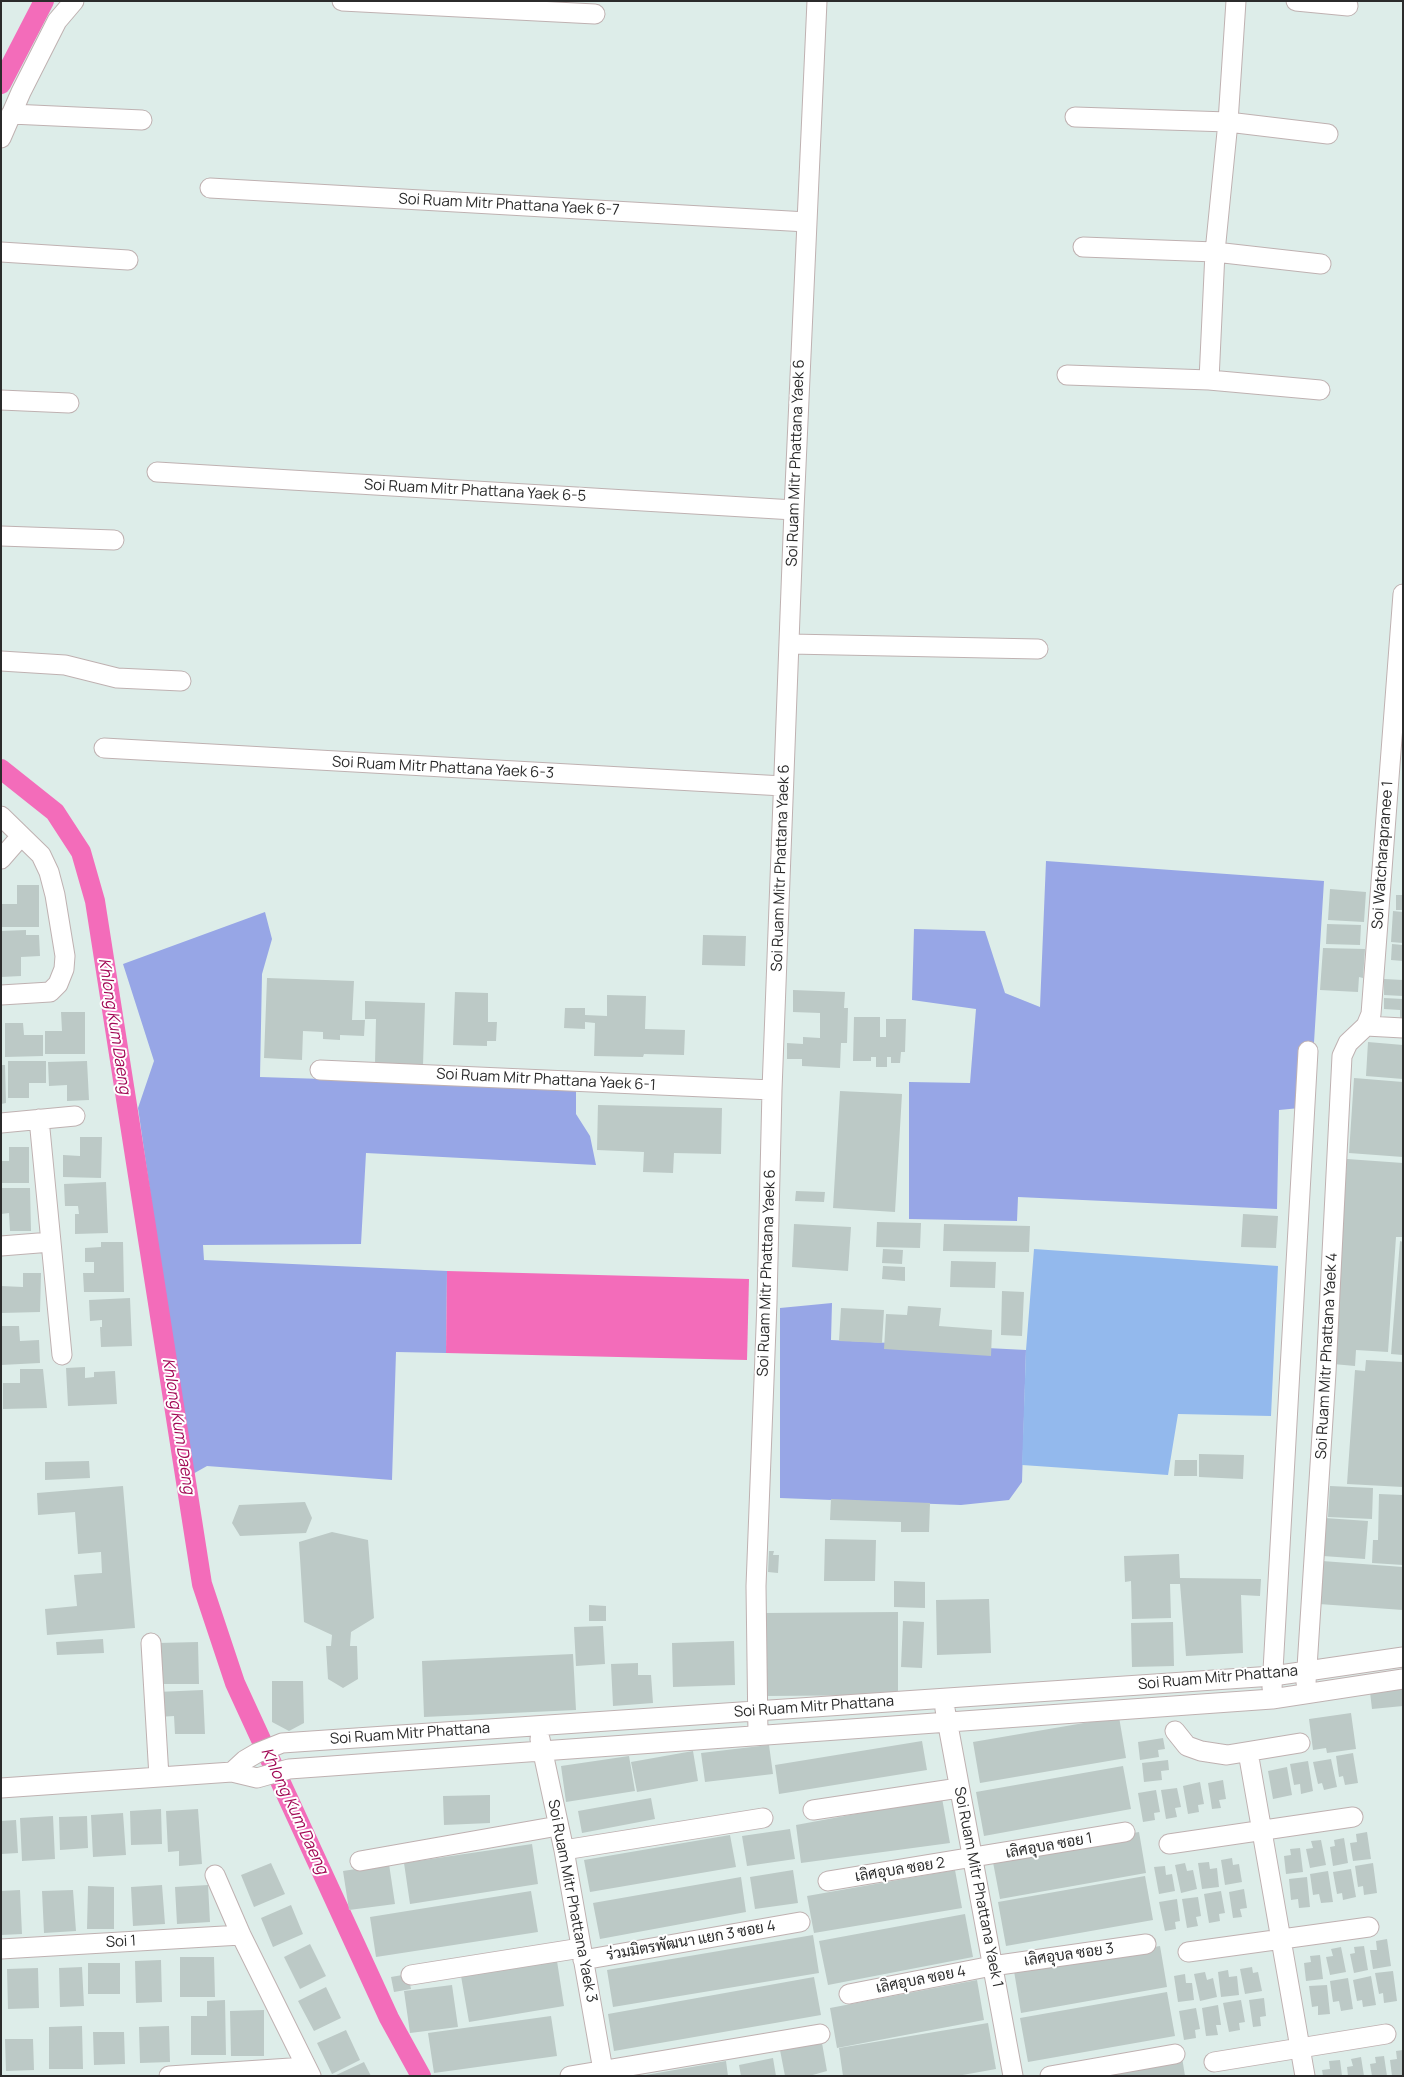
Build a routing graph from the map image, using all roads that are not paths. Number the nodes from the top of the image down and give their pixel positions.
1 (74, 1) edge
2 (342, 1) edge
3 (817, 1) edge
4 (1236, 1) edge
5 (1296, 1) edge
6 (477, 5) edge
7 (1348, 6) dead end
8 (595, 14) dead end
9 (12, 114) junction
10 (1075, 116) dead end
11 (142, 120) dead end
12 (1228, 122) junction
13 (1328, 134) dead end
14 (1, 138) edge
15 (210, 188) dead end
16 (807, 222) junction
17 (1083, 247) dead end
18 (1, 252) edge
19 (1215, 252) junction
20 (128, 260) dead end
21 (1321, 264) dead end
22 (1067, 375) dead end
23 (1209, 380) junction
24 (1320, 390) dead end
25 (1, 400) edge
26 (69, 403) dead end
27 (157, 472) dead end
28 (794, 510) junction
29 (1, 536) edge
30 (114, 540) dead end
31 (1403, 594) edge
32 (790, 644) junction
33 (1038, 649) dead end
34 (1, 661) edge
35 (181, 681) dead end
36 (104, 748) dead end
37 (783, 786) junction
38 (1, 816) edge
39 (21, 836) junction
40 (1, 858) edge
41 (1, 995) edge
42 (1366, 1026) junction
43 (1403, 1028) edge
44 (1308, 1051) dead end
45 (320, 1070) dead end
46 (772, 1090) junction
47 (75, 1116) dead end
48 (39, 1119) junction
49 (1, 1122) edge
50 (51, 1242) junction
51 (1, 1246) edge
52 (62, 1355) dead end
53 (151, 1643) dead end
54 (1403, 1657) edge
55 (1306, 1671) junction
56 (1272, 1676) junction
57 (1403, 1680) edge
58 (1306, 1693) junction
59 (944, 1698) junction
60 (1272, 1699) junction
61 (756, 1711) junction
62 (947, 1722) junction
63 (539, 1725) junction
64 (1175, 1731) dead end
65 (758, 1735) junction
66 (1300, 1743) dead end
67 (542, 1750) junction
68 (1248, 1752) junction
69 (232, 1772) junction
70 (160, 1777) junction
71 (1, 1788) edge
72 (959, 1788) junction
73 (813, 1810) dead end
74 (1353, 1817) dead end
75 (763, 1818) dead end
76 (558, 1826) junction
77 (1262, 1831) junction
78 (1125, 1832) dead end
79 (1169, 1844) dead end
80 (564, 1850) junction
81 (972, 1859) junction
82 (360, 1861) dead end
83 (215, 1875) dead end
84 (828, 1881) dead end
85 (800, 1922) dead end
86 (1369, 1927) dead end
87 (241, 1935) junction
88 (1280, 1938) junction
89 (1146, 1944) dead end
90 (1, 1948) edge
91 (1188, 1952) dead end
92 (582, 1954) junction
93 (992, 1966) junction
94 (410, 1975) dead end
95 (849, 1994) dead end
96 (820, 2034) dead end
97 (1386, 2034) dead end
98 (1300, 2047) junction
99 (1175, 2054) dead end
100 (1214, 2062) dead end
101 (309, 2071) edge
102 (604, 2073) edge
103 (169, 2076) edge
104 (570, 2076) edge
105 (1013, 2076) edge
106 (1050, 2076) edge
107 (1304, 2076) edge

1 - 9 street
2 - 6 street
3 - 16 street, Soi Ruam Mitr Phattana Yaek 6
4 - 12 street
5 - 7 street
6 - 8 street
9 - 11 street
9 - 14 street
10 - 12 street
12 - 13 street
12 - 19 street
15 - 16 street, Soi Ruam Mitr Phattana Yaek 6-7
16 - 28 street, Soi Ruam Mitr Phattana Yaek 6
17 - 19 street
18 - 20 street
19 - 21 street
19 - 23 street
22 - 23 street
23 - 24 street
25 - 26 street
27 - 28 street, Soi Ruam Mitr Phattana Yaek 6-5
28 - 32 street, Soi Ruam Mitr Phattana Yaek 6
29 - 30 street
31 - 42 street, Soi Watcharapranee 1
32 - 33 street
32 - 37 street, Soi Ruam Mitr Phattana Yaek 6
34 - 35 street
36 - 37 street, Soi Ruam Mitr Phattana Yaek 6-3
37 - 46 street, Soi Ruam Mitr Phattana Yaek 6
38 - 39 street
39 - 40 street
39 - 41 street
42 - 43 street
42 - 55 street, Soi Ruam Mitr Phattana Yaek 4
44 - 56 street
45 - 46 street, Soi Ruam Mitr Phattana Yaek 6-1
46 - 61 street, Soi Ruam Mitr Phattana Yaek 6
47 - 48 street
48 - 49 street
48 - 50 street
50 - 51 street
50 - 52 street
53 - 70 street
54 - 55 street, Soi Ruam Mitr Phattana
55 - 56 street, Soi Ruam Mitr Phattana
55 - 58 street, Soi Ruam Mitr Phattana Yaek 4
56 - 59 street, Soi Ruam Mitr Phattana
56 - 60 street
57 - 58 street, Soi Ruam Mitr Phattana
58 - 60 street, Soi Ruam Mitr Phattana
59 - 61 street, Soi Ruam Mitr Phattana
59 - 62 street, Soi Ruam Mitr Phattana Yaek 1
60 - 62 street, Soi Ruam Mitr Phattana
61 - 63 street, Soi Ruam Mitr Phattana
61 - 65 street, Soi Ruam Mitr Phattana Yaek 6
62 - 65 street, Soi Ruam Mitr Phattana
62 - 72 street, Soi Ruam Mitr Phattana Yaek 1
63 - 67 street, Soi Ruam Mitr Phattana Yaek 3
63 - 69 street, Soi Ruam Mitr Phattana
64 - 68 street
65 - 67 street, Soi Ruam Mitr Phattana
66 - 68 street
67 - 69 street, Soi Ruam Mitr Phattana
67 - 76 street, Soi Ruam Mitr Phattana Yaek 3
68 - 77 street
69 - 70 street, Soi Ruam Mitr Phattana
70 - 71 street, Soi Ruam Mitr Phattana
72 - 73 street
72 - 81 street, Soi Ruam Mitr Phattana Yaek 1
74 - 77 street
75 - 80 street
76 - 80 street, Soi Ruam Mitr Phattana Yaek 3
76 - 82 street
77 - 79 street
77 - 88 street
78 - 81 street, เลิศอุบล ซอย 1
80 - 92 street, Soi Ruam Mitr Phattana Yaek 3
81 - 84 street, เลิศอุบล ซอย 2
81 - 93 street, Soi Ruam Mitr Phattana Yaek 1
83 - 87 street
85 - 92 street, ร่วมมิตรพัฒนา แยก 3 ซอย 4
86 - 88 street
87 - 90 street, Soi 1
87 - 101 street
88 - 91 street
88 - 98 street
89 - 93 street, เลิศอุบล ซอย 3
92 - 94 street, ร่วมมิตรพัฒนา แยก 3 ซอย 4
92 - 102 street, Soi Ruam Mitr Phattana Yaek 3
93 - 95 street, เลิศอุบล ซอย 4
93 - 105 street, Soi Ruam Mitr Phattana Yaek 1
96 - 102 street
97 - 98 street
98 - 100 street
98 - 107 street
99 - 106 street
101 - 103 street
102 - 104 street

